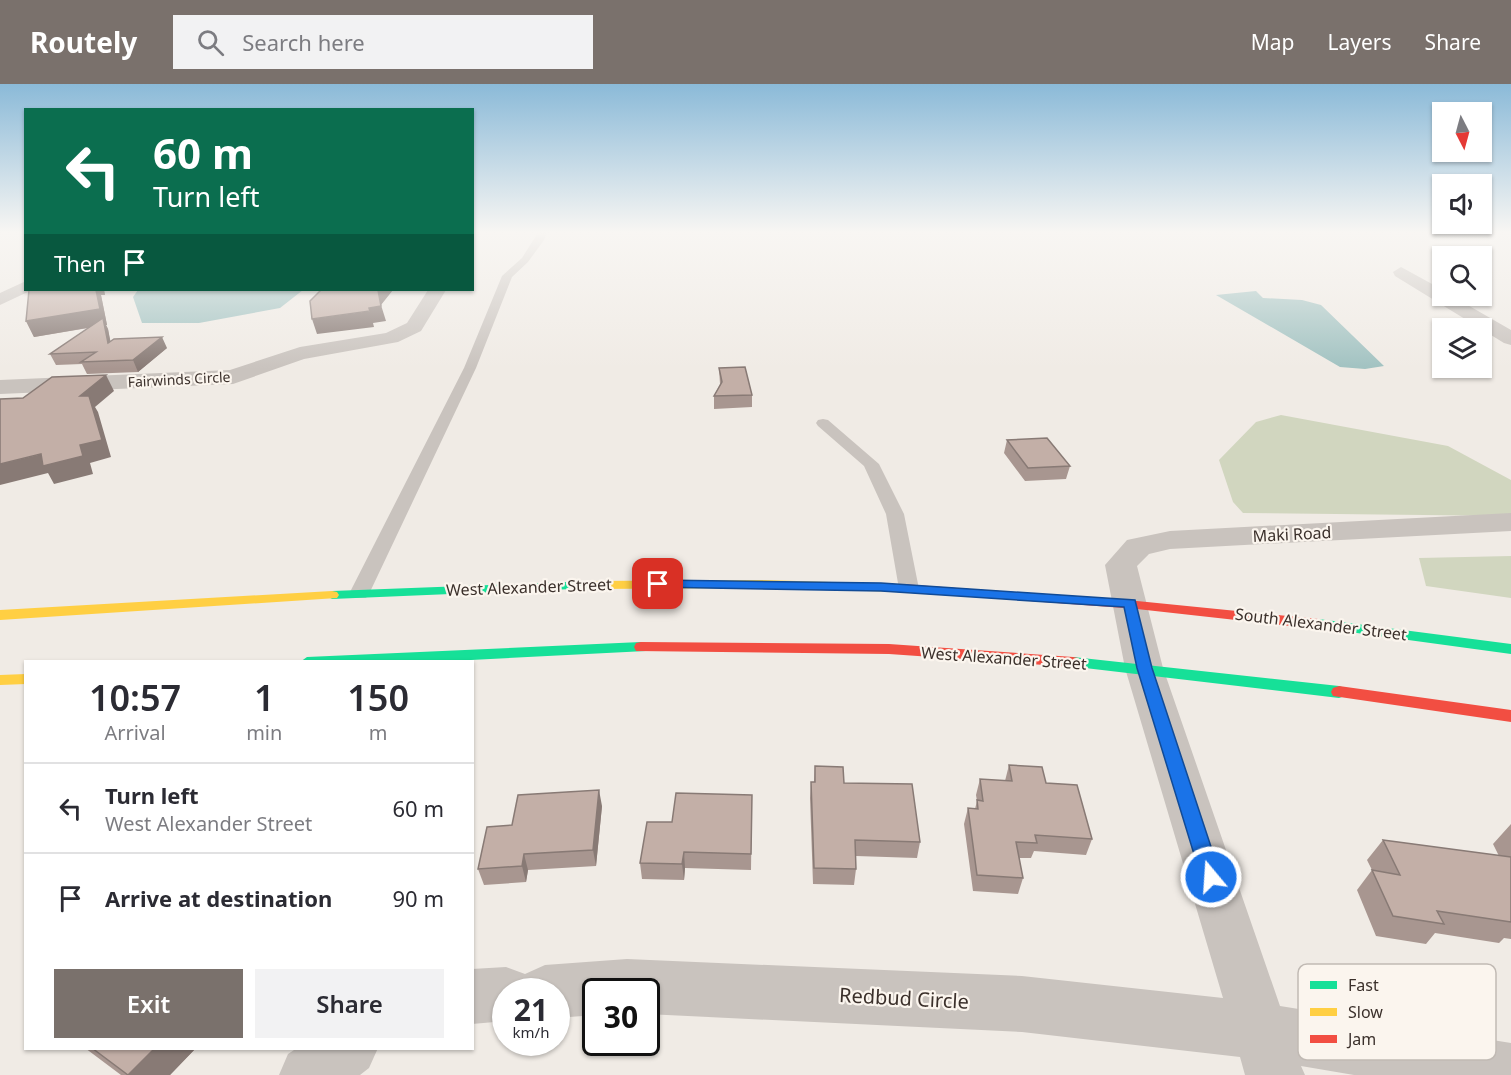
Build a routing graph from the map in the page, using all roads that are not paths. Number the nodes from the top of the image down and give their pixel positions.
1 (506, 277) edge
2 (1410, 277) edge
3 (24, 287) edge
4 (436, 291) edge
5 (0, 300) edge
6 (1511, 339) edge
7 (0, 387) edge
8 (823, 423) dead end
9 (1511, 522) edge
10 (909, 589) junction
11 (358, 594) junction
12 (1130, 603) junction
13 (0, 615) edge
14 (1511, 649) edge
15 (341, 660) edge
16 (1144, 668) junction
17 (24, 679) edge
18 (0, 680) edge
19 (1511, 716) edge
20 (570, 990) edge
21 (492, 995) edge
22 (474, 997) edge
23 (346, 1050) edge
24 (1268, 1053) edge
25 (1298, 1055) edge
26 (1358, 1060) edge
27 (1511, 1072) edge
28 (309, 1075) edge

1 - 11 lane
2 - 6 street
3 - 5 street
4 - 7 street, Fairwinds Circle
8 - 10 lane
9 - 12 street, Maki Road
10 - 11 main road, West Alexander Street
10 - 12 main road, West Alexander Street
11 - 13 main road, West Alexander Street
12 - 14 main road, South Alexander Street
12 - 16 street
15 - 16 main road, West Alexander Street
16 - 19 main road, West Alexander Street
16 - 24 street
17 - 18 main road
20 - 24 street, Redbud Circle
21 - 22 street
23 - 28 street
24 - 25 street, Redbud Circle
26 - 27 street, Redbud Circle

